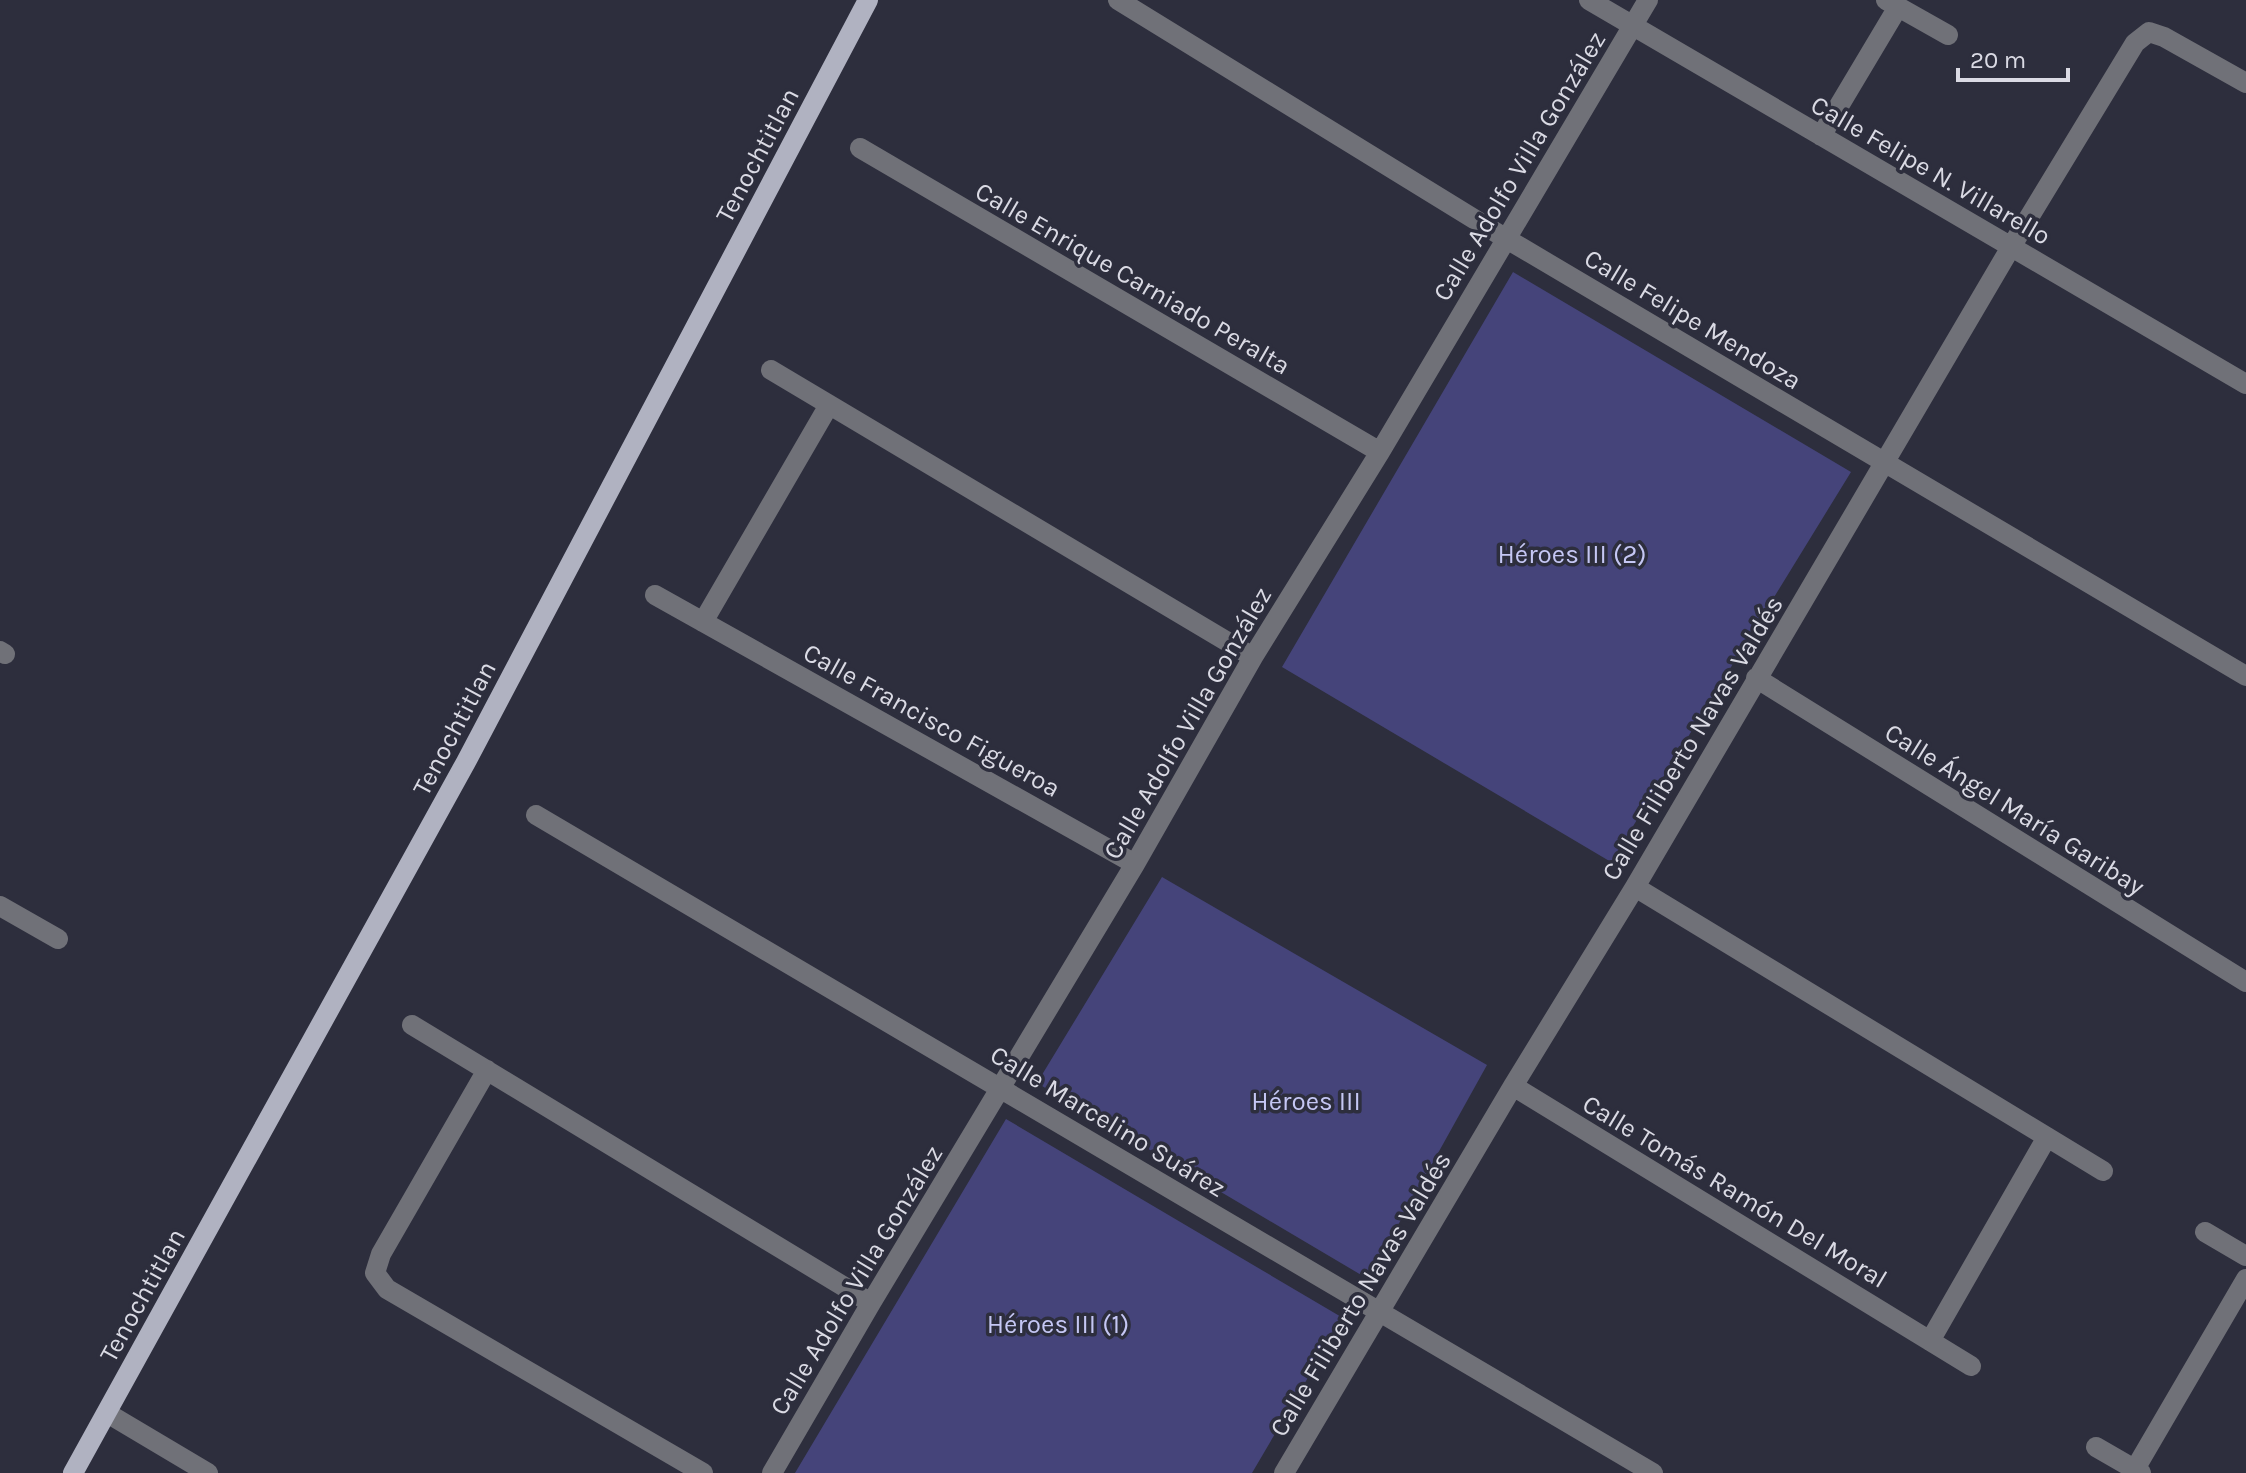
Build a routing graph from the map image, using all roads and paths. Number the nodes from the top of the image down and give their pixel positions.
1 (868, 0) edge
2 (1118, 0) edge
3 (1589, 0) edge
4 (1648, 0) edge
5 (1892, 4) edge
6 (1633, 26) junction
7 (1948, 35) dead end
8 (2246, 83) edge
9 (1821, 136) junction
10 (860, 148) dead end
11 (1505, 238) junction
12 (2011, 247) junction
13 (771, 370) dead end
14 (2246, 384) edge
15 (829, 405) junction
16 (1380, 452) junction
17 (1885, 463) junction
18 (655, 595) dead end
19 (703, 622) junction
20 (1253, 657) junction
21 (2246, 676) edge
22 (1756, 678) junction
23 (536, 815) dead end
24 (1135, 864) junction
25 (1635, 887) junction
26 (0, 906) edge
27 (58, 939) dead end
28 (2246, 982) edge
29 (412, 1025) dead end
30 (487, 1070) junction
31 (1513, 1086) junction
32 (1001, 1087) junction
33 (2047, 1137) junction
34 (2103, 1171) dead end
35 (2205, 1232) dead end
36 (2246, 1256) edge
37 (2246, 1279) edge
38 (871, 1303) junction
39 (1380, 1311) junction
40 (1930, 1341) junction
41 (1971, 1366) dead end
42 (107, 1413) junction
43 (2096, 1447) dead end
44 (2138, 1471) edge
45 (73, 1473) edge
46 (208, 1473) edge
47 (703, 1473) edge
48 (772, 1473) edge
49 (1284, 1473) edge
50 (1653, 1473) edge

1 - 42 main road, Tenochtitlan
2 - 11 street, Calle Felipe Mendoza
3 - 6 street, Calle Felipe N. Villarello
4 - 6 street, Calle Adolfo Villa González
5 - 7 street
5 - 9 street
6 - 9 street, Calle Felipe N. Villarello
6 - 11 street, Calle Adolfo Villa González
8 - 12 street, Calle Filiberto Navas Valdés
9 - 12 street, Calle Felipe N. Villarello
10 - 16 street, Calle Enrique Carniado Peralta
11 - 16 street, Calle Adolfo Villa González
11 - 17 street, Calle Felipe Mendoza
12 - 14 street, Calle Felipe N. Villarello
12 - 17 street, Calle Filiberto Navas Valdés
13 - 15 street
15 - 19 street
15 - 20 street
16 - 20 street, Calle Adolfo Villa González
17 - 21 street, Calle Felipe Mendoza
17 - 22 street, Calle Filiberto Navas Valdés
18 - 19 street, Calle Francisco Figueroa
19 - 24 street, Calle Francisco Figueroa
20 - 24 street, Calle Adolfo Villa González
22 - 25 street, Calle Filiberto Navas Valdés
22 - 28 street, Calle Ángel María Garibay
23 - 32 street, Calle Marcelino Suárez
24 - 32 street, Calle Adolfo Villa González
25 - 31 street, Calle Filiberto Navas Valdés
25 - 33 street
26 - 27 street
29 - 30 street
30 - 38 street
30 - 47 street
31 - 39 street, Calle Filiberto Navas Valdés
31 - 40 street, Calle Tomás Ramón Del Moral
32 - 38 street, Calle Adolfo Villa González
32 - 39 street, Calle Marcelino Suárez
33 - 34 street
33 - 40 street
35 - 36 street
37 - 44 street
38 - 48 street, Calle Adolfo Villa González
39 - 49 street, Calle Filiberto Navas Valdés
39 - 50 street, Calle Marcelino Suárez
40 - 41 street, Calle Tomás Ramón Del Moral
42 - 45 main road, Tenochtitlan
42 - 46 street
43 - 44 street

